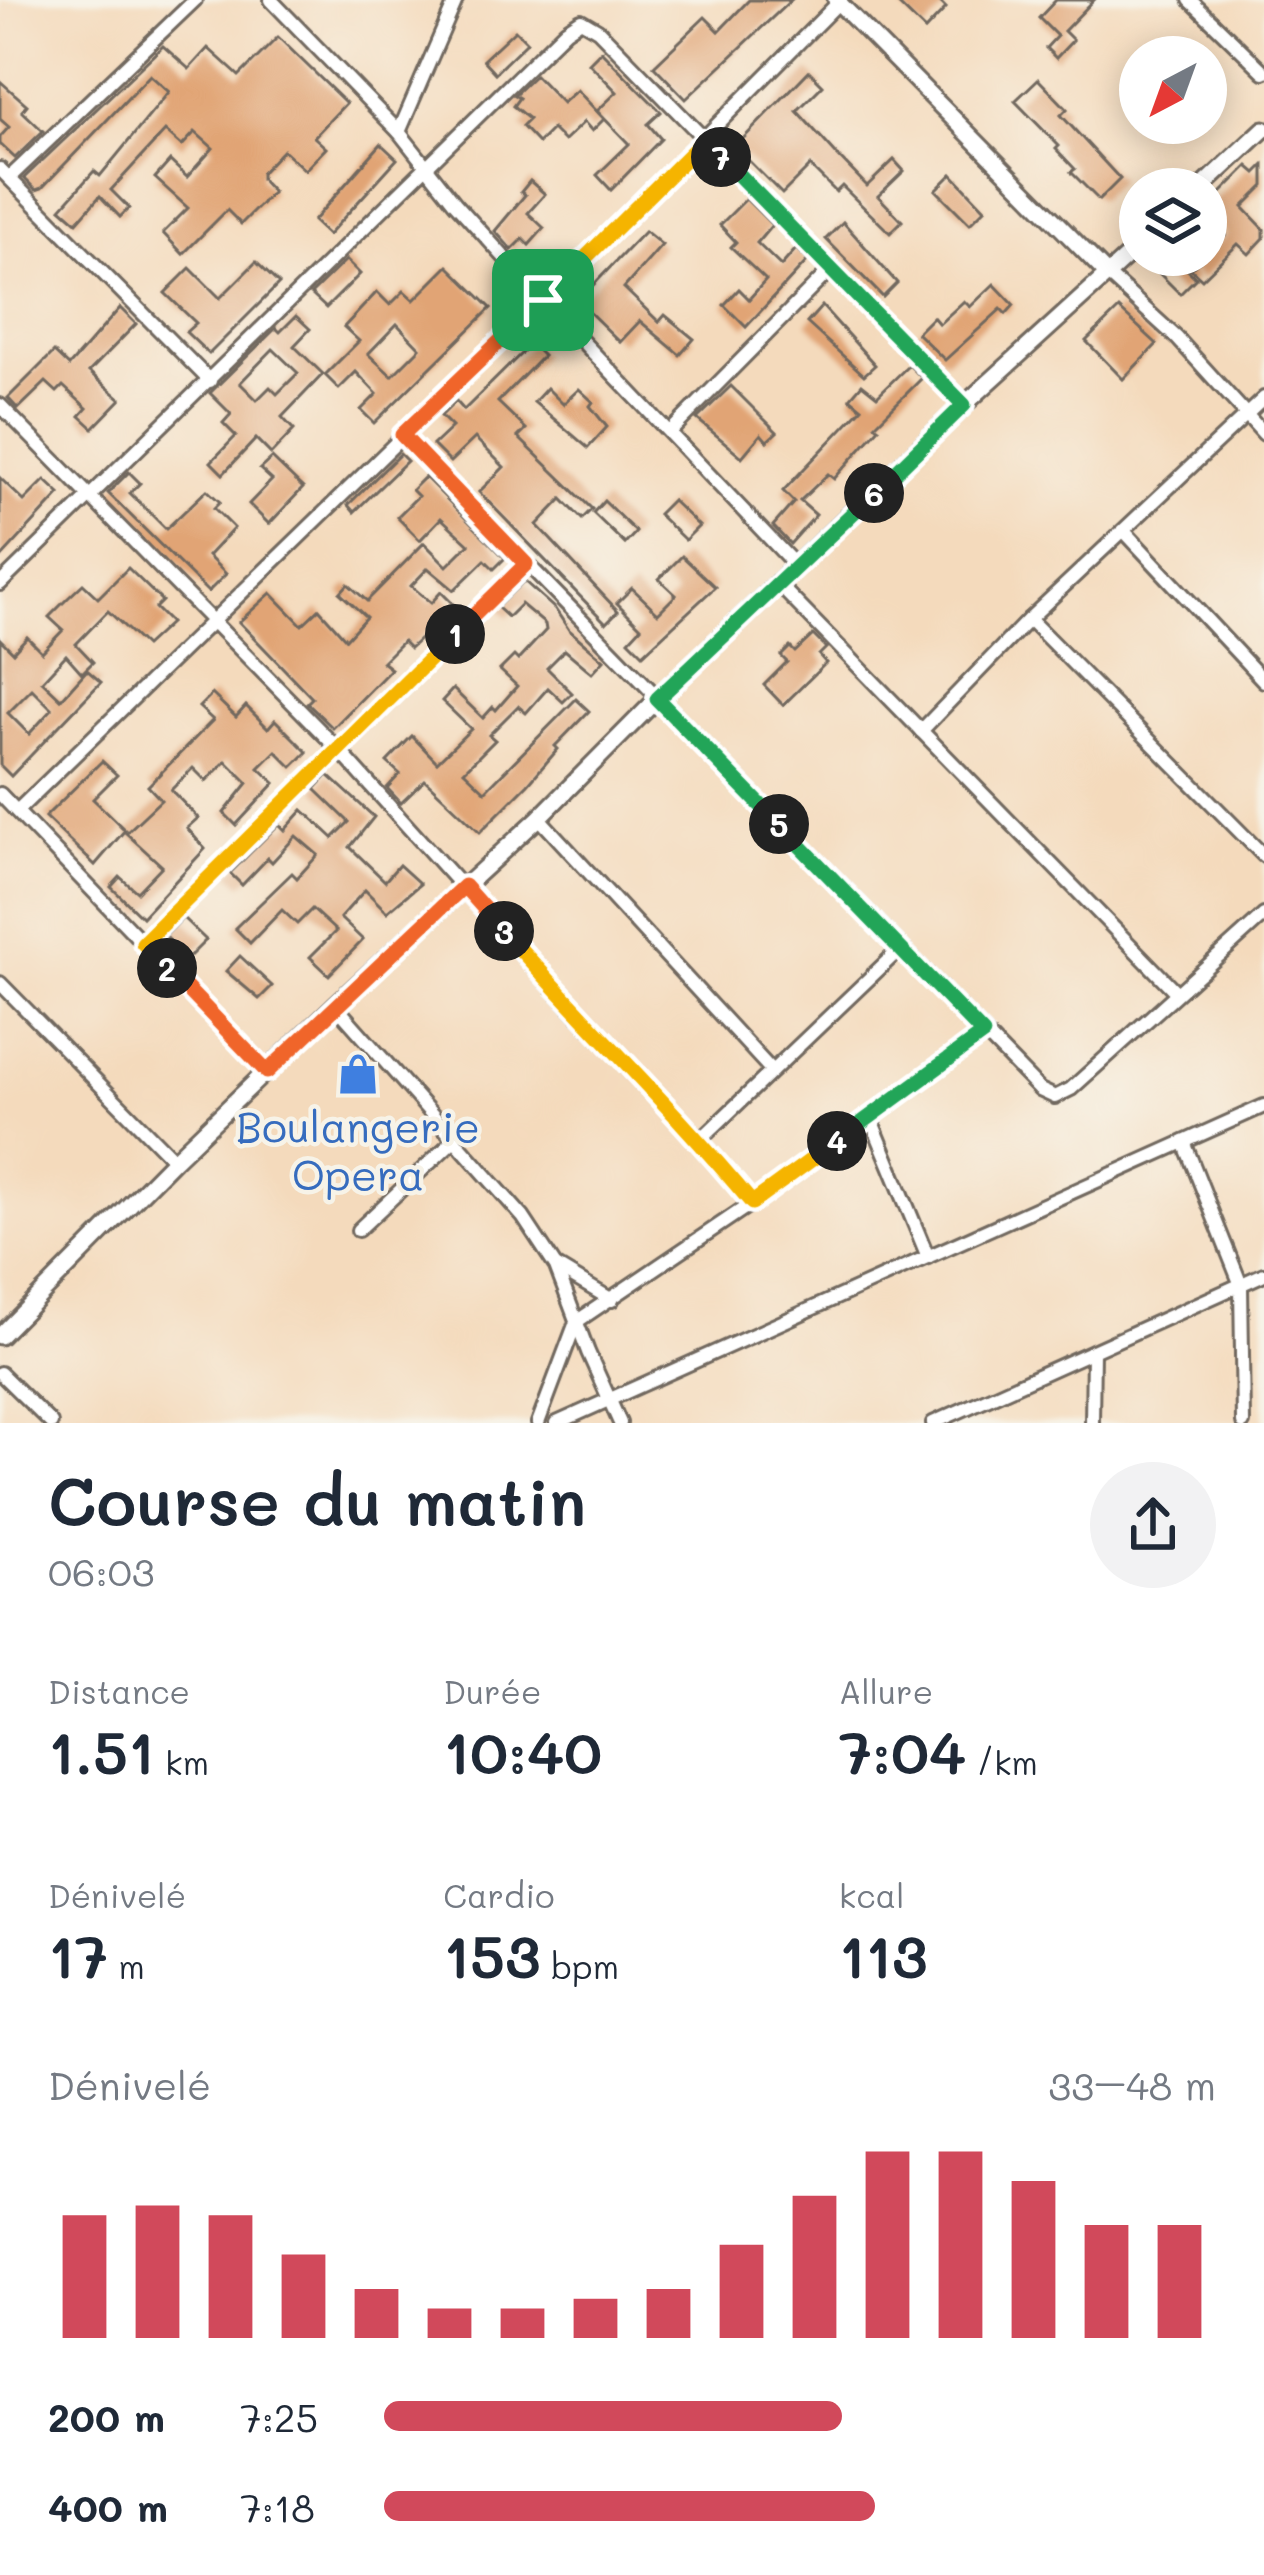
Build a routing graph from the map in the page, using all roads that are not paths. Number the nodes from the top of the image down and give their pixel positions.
1 (195, 0) edge
2 (272, 0) edge
3 (456, 0) edge
4 (1190, 0) edge
5 (839, 1) edge
6 (1264, 72) edge
7 (1264, 129) edge
8 (400, 132) junction
9 (704, 140) junction
10 (427, 167) junction
11 (1222, 168) edge
12 (5, 173) edge
13 (1119, 265) edge
14 (832, 268) junction
15 (1108, 275) junction
16 (543, 300) junction
17 (210, 381) junction
18 (1264, 398) edge
19 (0, 405) edge
20 (964, 405) junction
21 (1247, 414) junction
22 (670, 431) junction
23 (1264, 434) edge
24 (402, 435) junction
25 (89, 497) junction
26 (1124, 531) junction
27 (526, 564) junction
28 (797, 567) junction
29 (0, 584) edge
30 (778, 585) junction
31 (1029, 619) junction
32 (211, 620) junction
33 (1264, 681) edge
34 (657, 699) junction
35 (921, 731) junction
36 (338, 749) junction
37 (2, 799) edge
38 (17, 812) junction
39 (539, 818) junction
40 (1264, 856) edge
41 (464, 886) junction
42 (1264, 915) edge
43 (143, 943) junction
44 (900, 949) junction
45 (0, 983) edge
46 (1176, 992) junction
47 (335, 1005) junction
48 (983, 1034) junction
49 (772, 1071) junction
50 (267, 1072) junction
51 (1264, 1106) edge
52 (870, 1117) junction
53 (455, 1139) junction
54 (700, 1140) junction
55 (1184, 1142) junction
56 (174, 1160) junction
57 (752, 1203) junction
58 (358, 1230) dead end
59 (928, 1257) junction
60 (556, 1267) junction
61 (1264, 1274) edge
62 (1241, 1285) junction
63 (613, 1300) junction
64 (576, 1322) junction
65 (0, 1336) edge
66 (1093, 1351) junction
67 (0, 1373) edge
68 (611, 1399) junction
69 (951, 1419) edge
70 (51, 1423) edge
71 (538, 1423) edge
72 (557, 1423) edge
73 (620, 1423) edge
74 (933, 1423) edge
75 (1092, 1423) edge
76 (1244, 1423) edge

1 - 12 street
2 - 8 street
3 - 8 street
4 - 6 street
5 - 9 street
5 - 15 street
7 - 11 street
8 - 10 street
9 - 10 street
9 - 14 street
9 - 16 street
10 - 16 street
10 - 17 street
12 - 17 street
13 - 15 street
14 - 20 street
14 - 22 street
15 - 20 street
15 - 21 street
16 - 22 street
16 - 24 street
17 - 25 street
18 - 21 street
19 - 25 street
20 - 28 street
21 - 23 street
21 - 26 street
22 - 28 street
24 - 27 street
24 - 32 street
25 - 29 street
25 - 32 street
26 - 31 street
26 - 33 street
27 - 34 street
27 - 36 street
28 - 30 street
30 - 34 street
30 - 35 street
31 - 35 street
31 - 40 street
32 - 36 street
32 - 38 street
34 - 39 street
34 - 44 street
35 - 46 street
36 - 41 street
36 - 43 street
37 - 38 street
38 - 43 street
39 - 41 street
39 - 49 street
41 - 47 street
41 - 54 street
42 - 46 street
43 - 50 street
44 - 48 street
44 - 49 street
45 - 56 street
46 - 48 street
47 - 50 street
47 - 53 street
48 - 52 street
49 - 54 street
50 - 56 street
51 - 55 street
52 - 57 street
52 - 59 street
53 - 58 street
53 - 60 street
54 - 57 street
55 - 59 street
55 - 62 street
56 - 65 street
57 - 63 street
59 - 68 street
60 - 63 street
60 - 64 street
61 - 62 street
62 - 66 street
62 - 76 street
63 - 64 street
64 - 68 street
64 - 71 street
66 - 69 street
66 - 75 street
67 - 70 street
68 - 72 street
68 - 73 street
69 - 74 street

